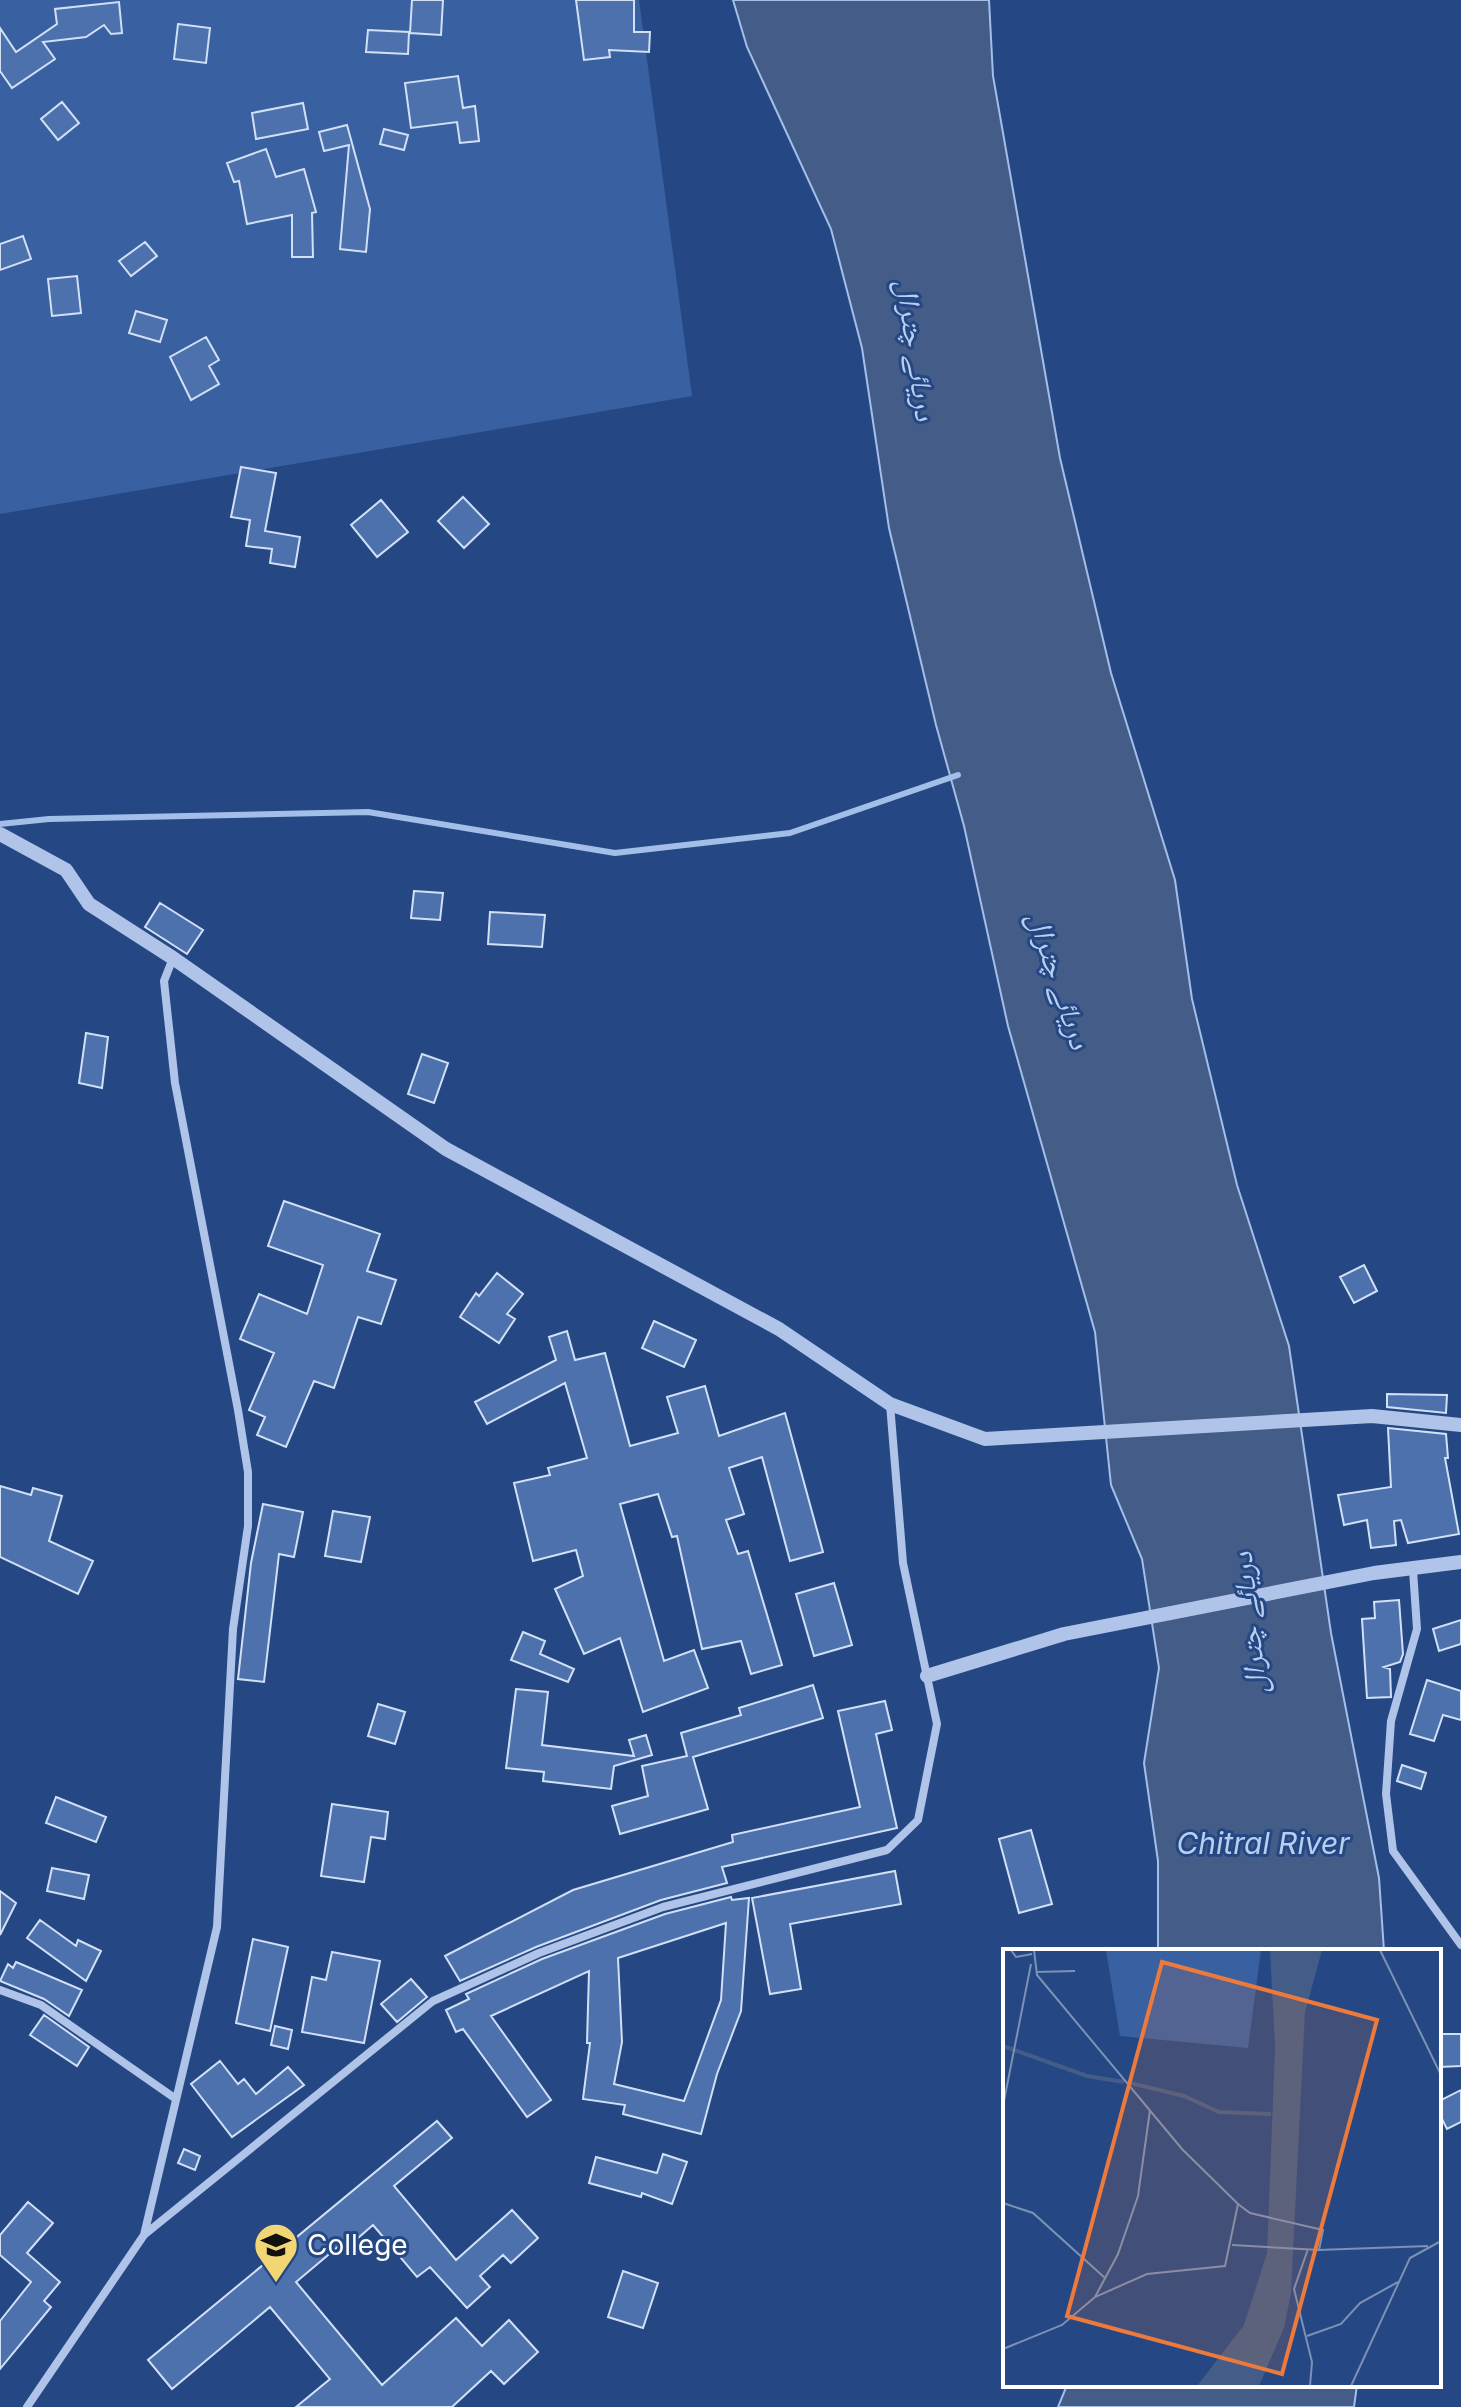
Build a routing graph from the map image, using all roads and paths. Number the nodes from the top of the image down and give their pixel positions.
1 (3, 836) edge
2 (173, 958) junction
3 (890, 1404) junction
4 (1461, 1425) edge
5 (1461, 1562) edge
6 (1413, 1570) junction
7 (927, 1676) junction
8 (1461, 1945) edge
9 (0, 1990) edge
10 (176, 2099) junction
11 (144, 2235) junction
12 (27, 2407) edge

1 - 2 street
2 - 3 street
2 - 10 street
3 - 4 street
3 - 7 street
5 - 6 street
6 - 7 street
6 - 8 street
7 - 11 street
9 - 10 street
10 - 11 street
11 - 12 street

